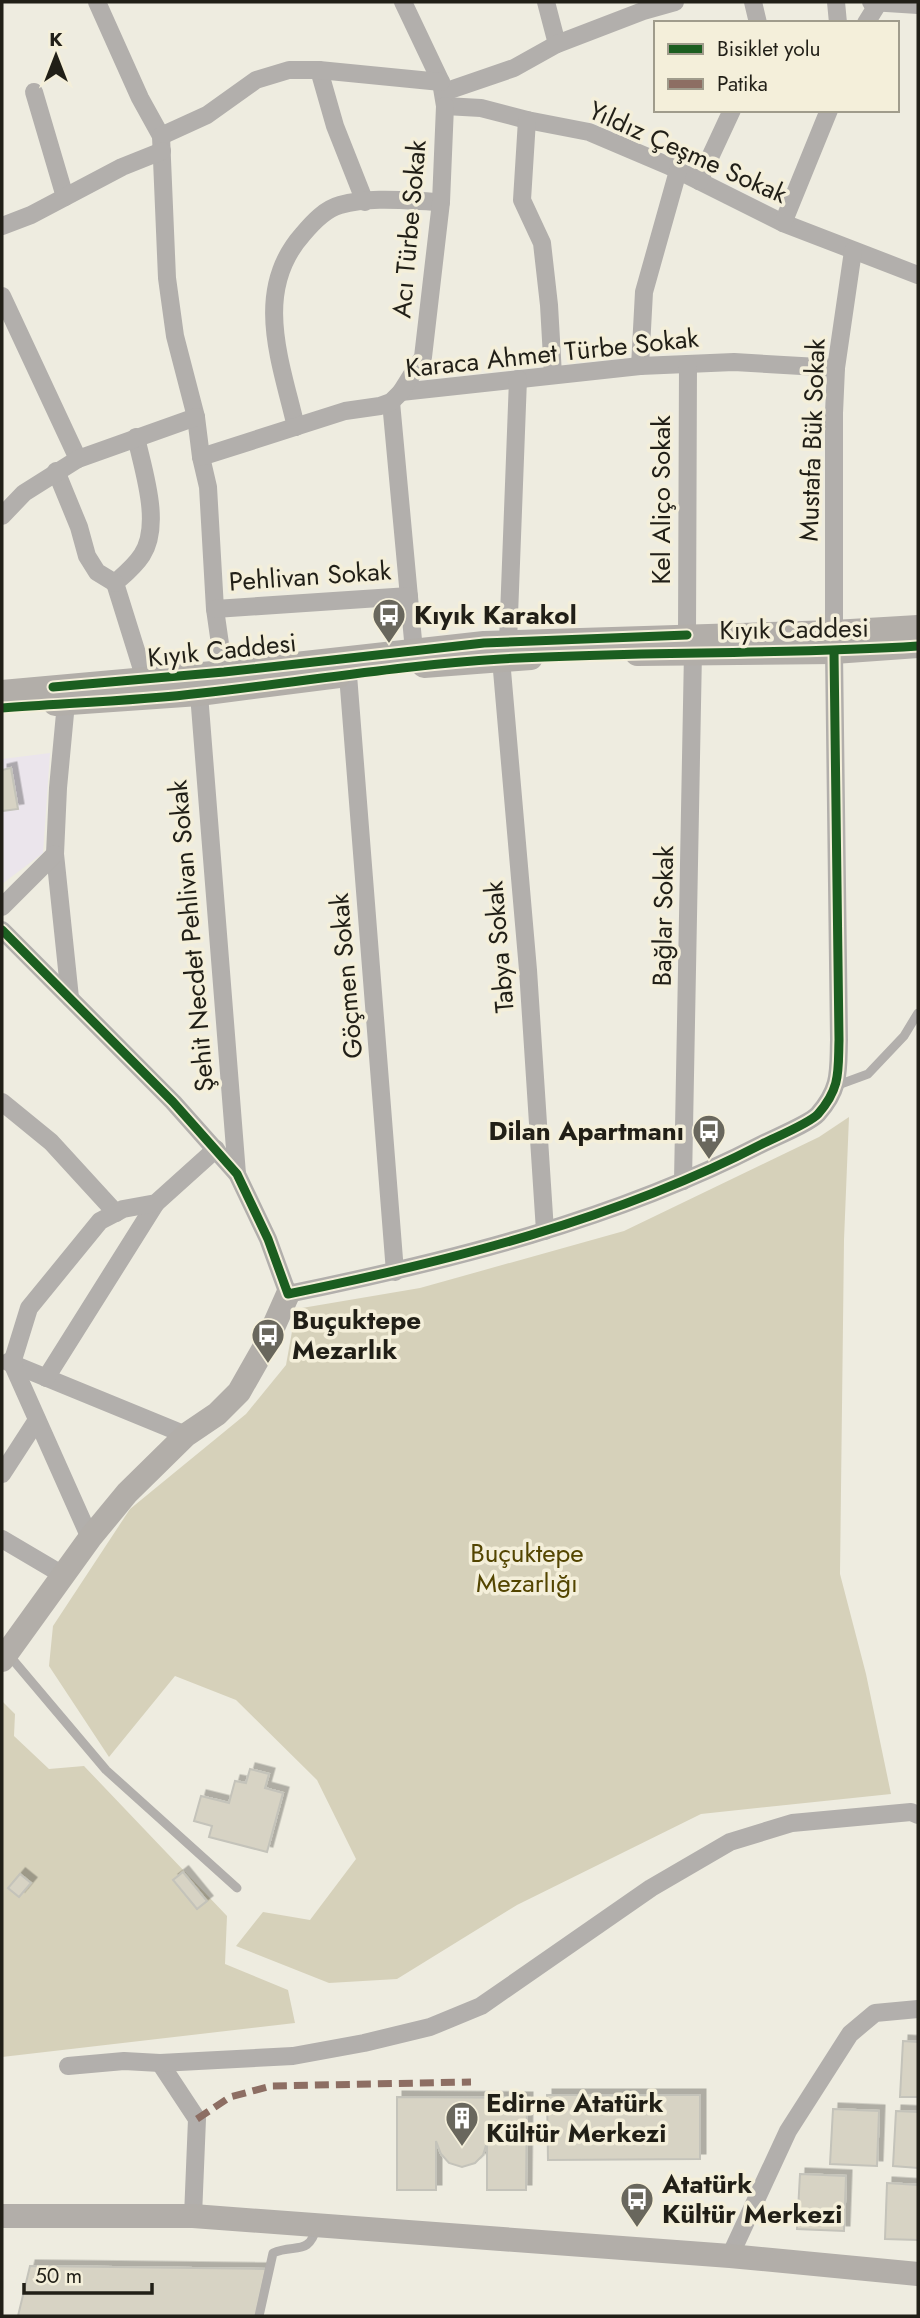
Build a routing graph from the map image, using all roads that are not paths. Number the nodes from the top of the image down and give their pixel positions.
1 (97, 2) edge
2 (403, 2) edge
3 (546, 2) edge
4 (676, 2) edge
5 (752, 2) edge
6 (836, 2) edge
7 (871, 2) edge
8 (879, 2) edge
9 (918, 5) edge
10 (644, 7) edge
11 (757, 21) edge
12 (838, 21) edge
13 (867, 21) edge
14 (556, 44) junction
15 (319, 70) junction
16 (34, 92) dead end
17 (443, 94) junction
18 (731, 112) edge
19 (828, 112) edge
20 (527, 120) junction
21 (161, 144) junction
22 (678, 171) junction
23 (699, 181) junction
24 (65, 197) junction
25 (365, 202) junction
26 (441, 202) junction
27 (783, 223) junction
28 (2, 226) edge
29 (853, 251) junction
30 (918, 275) edge
31 (2, 296) edge
32 (688, 364) junction
33 (640, 366) junction
34 (836, 368) junction
35 (553, 375) junction
36 (517, 379) junction
37 (396, 397) junction
38 (196, 417) junction
39 (296, 427) junction
40 (136, 437) junction
41 (201, 457) junction
42 (78, 459) junction
43 (56, 471) junction
44 (2, 516) edge
45 (115, 583) junction
46 (409, 596) junction
47 (215, 609) junction
48 (918, 627) edge
49 (834, 642) junction
50 (690, 644) junction
51 (918, 646) edge
52 (414, 651) junction
53 (505, 651) junction
54 (225, 672) junction
55 (348, 675) junction
56 (145, 679) junction
57 (197, 684) junction
58 (2, 692) edge
59 (66, 703) junction
60 (2, 708) edge
61 (55, 854) junction
62 (2, 907) edge
63 (2, 930) edge
64 (71, 998) junction
65 (918, 1013) edge
66 (838, 1085) junction
67 (2, 1102) edge
68 (216, 1149) junction
69 (237, 1174) junction
70 (683, 1181) junction
71 (156, 1203) junction
72 (116, 1213) junction
73 (545, 1231) junction
74 (395, 1272) junction
75 (288, 1294) junction
76 (7, 1361) edge
77 (46, 1378) junction
78 (37, 1420) junction
79 (186, 1435) junction
80 (2, 1474) edge
81 (90, 1538) junction
82 (2, 1539) edge
83 (64, 1575) junction
84 (5, 1656) edge
85 (918, 1815) edge
86 (237, 1888) dead end
87 (918, 2009) edge
88 (160, 2063) junction
89 (68, 2066) dead end
90 (2, 2216) edge
91 (193, 2216) junction
92 (318, 2224) junction
93 (730, 2256) junction
94 (918, 2274) edge
95 (259, 2316) edge

1 - 21 street
2 - 17 street
3 - 14 street
4 - 10 street
5 - 11 street
6 - 12 street
7 - 8 street
8 - 9 street
8 - 13 street
10 - 14 street
14 - 17 street
15 - 17 street, Yıldız Çeşme Sokak
15 - 21 street, Yıldız Çeşme Sokak
15 - 25 street
16 - 24 street
17 - 20 street, Yıldız Çeşme Sokak
17 - 26 street, Acı Türbe Sokak
18 - 23 street
19 - 27 street
20 - 22 street, Yıldız Çeşme Sokak
20 - 35 street
21 - 24 street, Yıldız Çeşme Sokak
21 - 38 street
22 - 23 street, Yıldız Çeşme Sokak
22 - 33 street
23 - 27 street, Yıldız Çeşme Sokak
24 - 28 street, Yıldız Çeşme Sokak
25 - 26 street
25 - 39 street
26 - 37 street, Acı Türbe Sokak
27 - 29 street, Yıldız Çeşme Sokak
29 - 30 street, Yıldız Çeşme Sokak
29 - 34 street, Mustafa Bük Sokak
31 - 42 street
32 - 33 street, Karaca Ahmet Türbe Sokak
32 - 34 street, Karaca Ahmet Türbe Sokak
32 - 50 street, Kel Aliço Sokak
33 - 35 street, Karaca Ahmet Türbe Sokak
34 - 49 street, Mustafa Bük Sokak
35 - 36 street, Karaca Ahmet Türbe Sokak
36 - 37 street, Karaca Ahmet Türbe Sokak
36 - 53 street, Tabya Sokak
37 - 39 street, Karaca Ahmet Türbe Sokak
37 - 46 street
38 - 40 street
38 - 41 street
39 - 41 street, Karaca Ahmet Türbe Sokak
40 - 42 street
40 - 45 street
41 - 47 street
42 - 43 street
43 - 44 street
43 - 45 street
45 - 56 street
46 - 47 street, Pehlivan Sokak
46 - 52 street
47 - 54 street
48 - 49 main road, Kıyık Caddesi
49 - 50 main road, Kıyık Caddesi
49 - 51 main road, Kıyık Caddesi
49 - 66 street, Mustafa Bük Sokak
50 - 53 main road, Kıyık Caddesi
50 - 70 street, Bağlar Sokak
52 - 53 main road, Kıyık Caddesi
52 - 54 main road, Kıyık Caddesi
53 - 55 main road, Kıyık Caddesi
53 - 73 street, Tabya Sokak
54 - 57 main road, Kıyık Caddesi
55 - 57 main road, Kıyık Caddesi
55 - 74 street, Göçmen Sokak
56 - 57 main road, Kıyık Caddesi
56 - 58 main road, Kıyık Caddesi
57 - 59 main road, Kıyık Caddesi
57 - 69 street, Şehit Necdet Pehlivan Sokak
59 - 60 main road, Kıyık Caddesi
59 - 61 street
61 - 62 street
61 - 64 street
63 - 64 street
64 - 68 street
65 - 66 lane
66 - 70 street
67 - 72 street
68 - 69 street
68 - 71 street
69 - 75 street
70 - 73 street
71 - 72 street
71 - 77 street
72 - 76 street
73 - 74 street
74 - 75 street
75 - 79 main road
76 - 77 street
76 - 78 street
77 - 79 street
78 - 80 street
78 - 81 street
79 - 81 main road
81 - 83 main road
82 - 83 street
83 - 84 main road
84 - 86 lane
85 - 88 street
87 - 93 street
88 - 89 street
88 - 91 street
90 - 91 main road
91 - 92 main road
92 - 93 main road
92 - 95 lane
93 - 94 main road

